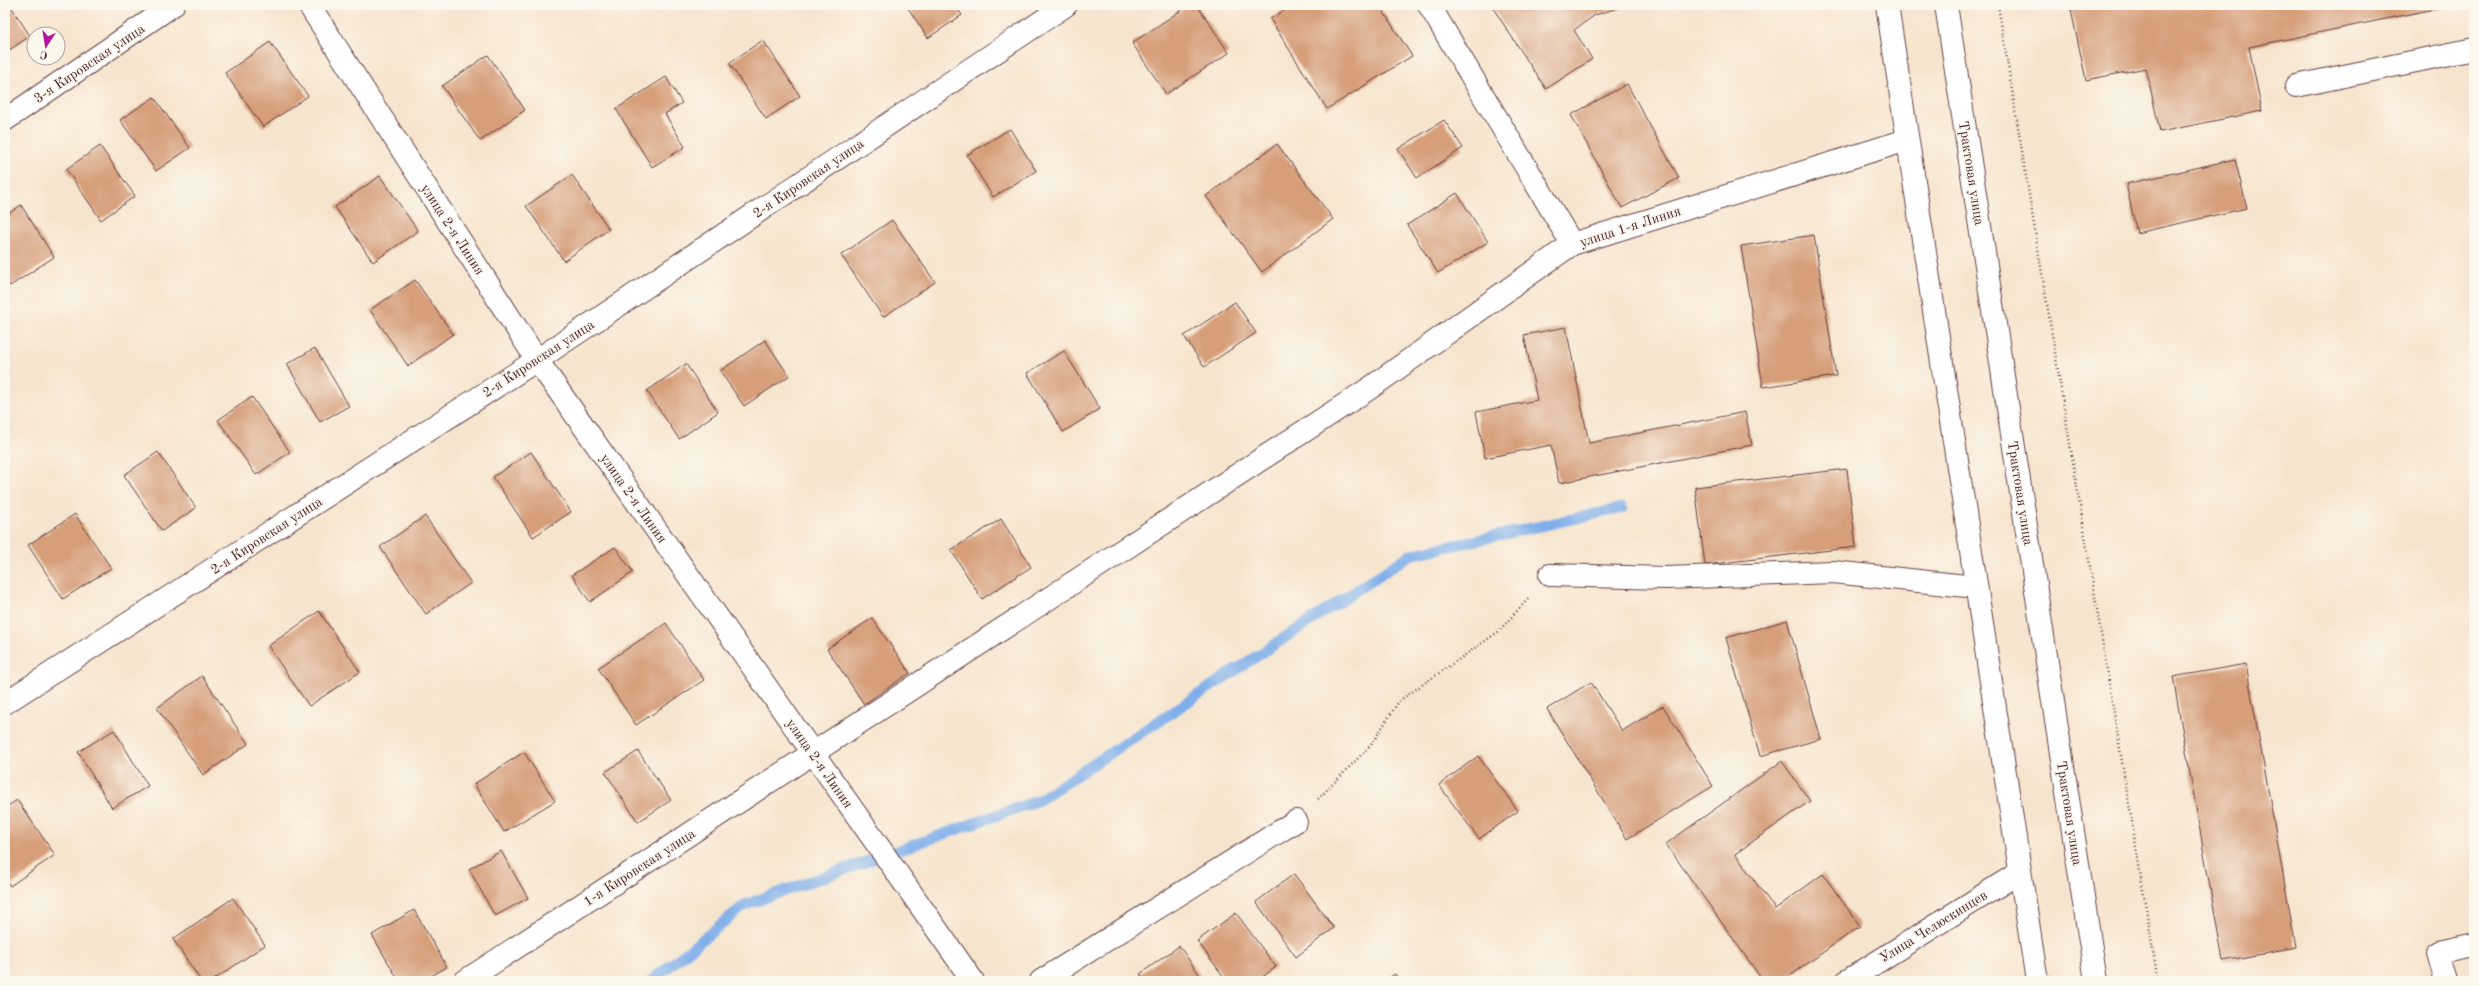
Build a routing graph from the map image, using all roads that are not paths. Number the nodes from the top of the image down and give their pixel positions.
1 (173, 5) edge
2 (309, 5) edge
3 (1066, 5) edge
4 (1429, 5) edge
5 (1887, 5) edge
6 (1946, 5) edge
7 (2474, 49) edge
8 (2296, 86) dead end
9 (5, 120) edge
10 (1907, 140) junction
11 (1572, 244) junction
12 (537, 360) junction
13 (1550, 575) road end
14 (1976, 587) junction
15 (5, 703) edge
16 (813, 752) junction
17 (1296, 821) road end
18 (2020, 872) junction
19 (2474, 945) edge
20 (971, 980) edge
21 (465, 981) edge
22 (1041, 981) edge
23 (1847, 981) edge
24 (2037, 981) edge
25 (2096, 981) edge
26 (2446, 981) edge

1 - 9 street, 3-я Кировская улица
2 - 12 street, улица 2-я Линия
3 - 12 street, 2-я Кировская улица
4 - 11 street, улица 1-я Линия
5 - 10 street
6 - 25 street, Трактовая улица
7 - 8 street
10 - 11 street, улица 1-я Линия
10 - 14 street
11 - 16 street, 1-я Кировская улица
12 - 15 street, 2-я Кировская улица
12 - 16 street, улица 2-я Линия
13 - 14 street
14 - 18 street
16 - 20 street, улица 2-я Линия
16 - 21 street, 1-я Кировская улица
17 - 22 street
18 - 23 street, Улица Челюскинцев
18 - 24 street
19 - 26 street

